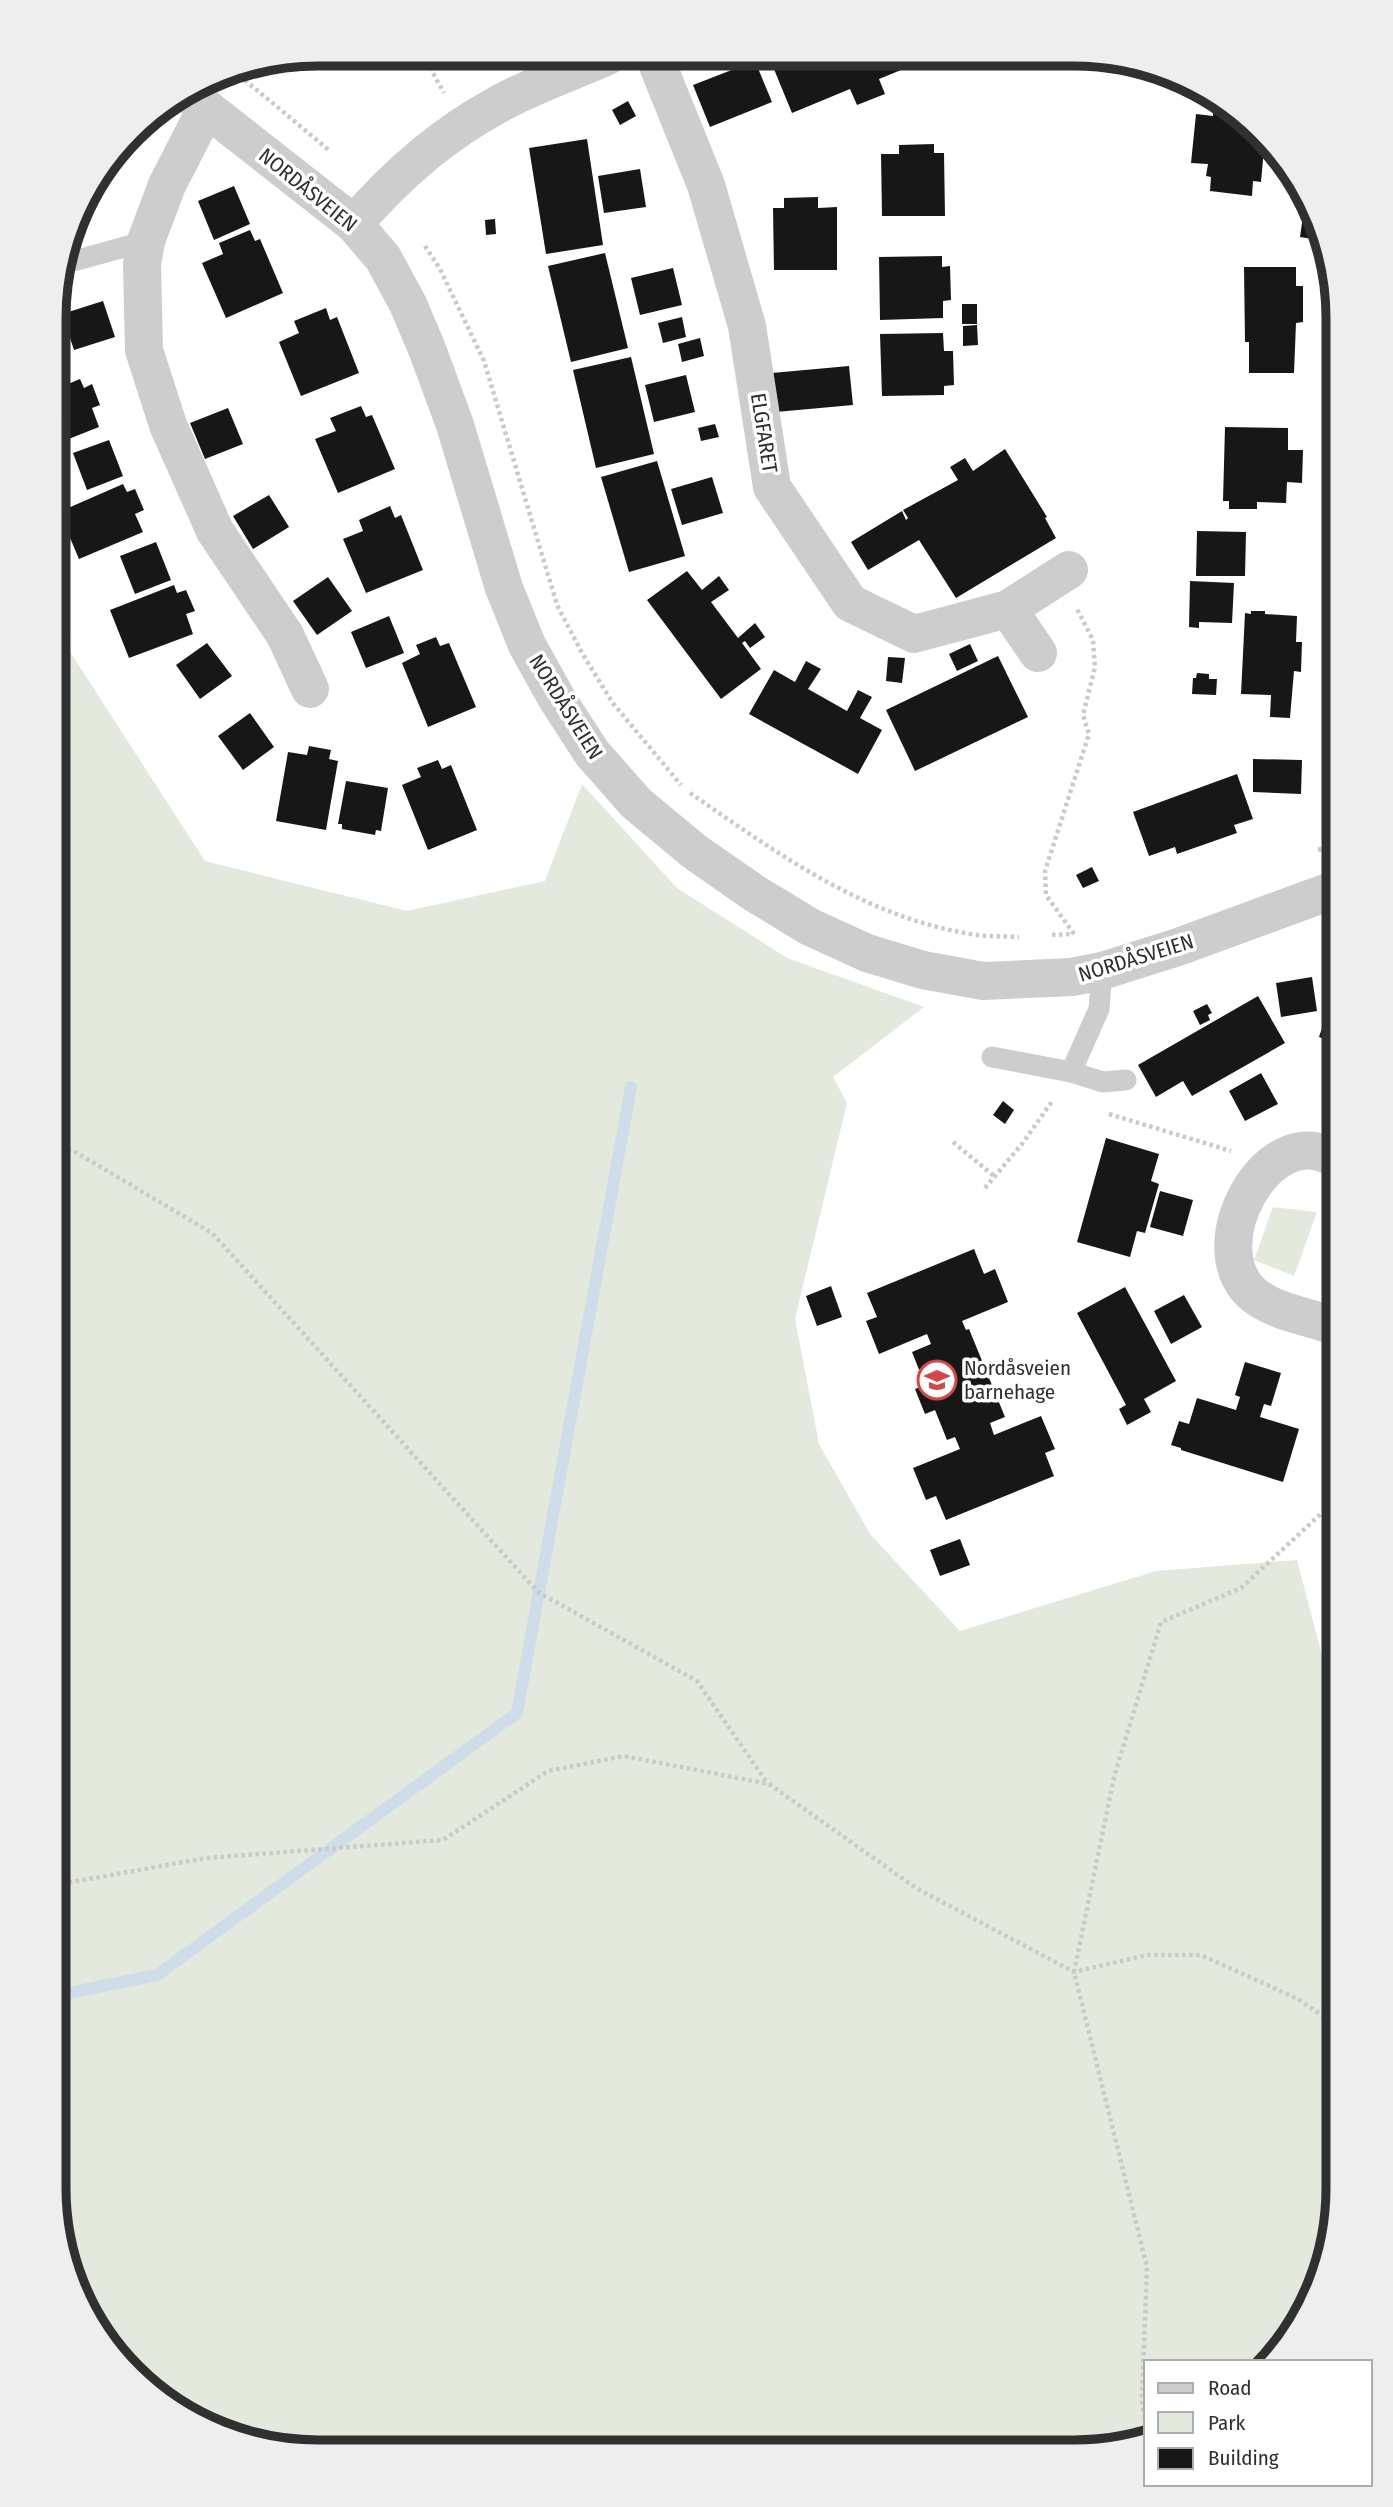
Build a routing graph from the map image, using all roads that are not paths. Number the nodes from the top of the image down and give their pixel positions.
1 (585, 66) edge
2 (657, 66) edge
3 (197, 101) edge
4 (354, 224) junction
5 (146, 241) junction
6 (73, 261) edge
7 (1069, 570) road end
8 (1008, 609) junction
9 (1038, 653) dead end
10 (310, 689) dead end
11 (1326, 893) edge
12 (1102, 971) junction
13 (992, 1057) dead end
14 (1071, 1072) junction
15 (1126, 1080) dead end
16 (1326, 1153) edge
17 (1326, 1322) edge

1 - 4 street
2 - 8 street, ELGFARET
3 - 4 street, NORDÅSVEIEN
3 - 5 street, NORDÅSVEIEN
4 - 12 street, NORDÅSVEIEN
5 - 6 lane
5 - 10 street, NORDÅSVEIEN
7 - 8 street, ELGFARET
8 - 9 street
11 - 12 street, NORDÅSVEIEN
12 - 14 lane
13 - 14 lane
14 - 15 lane
16 - 17 street

